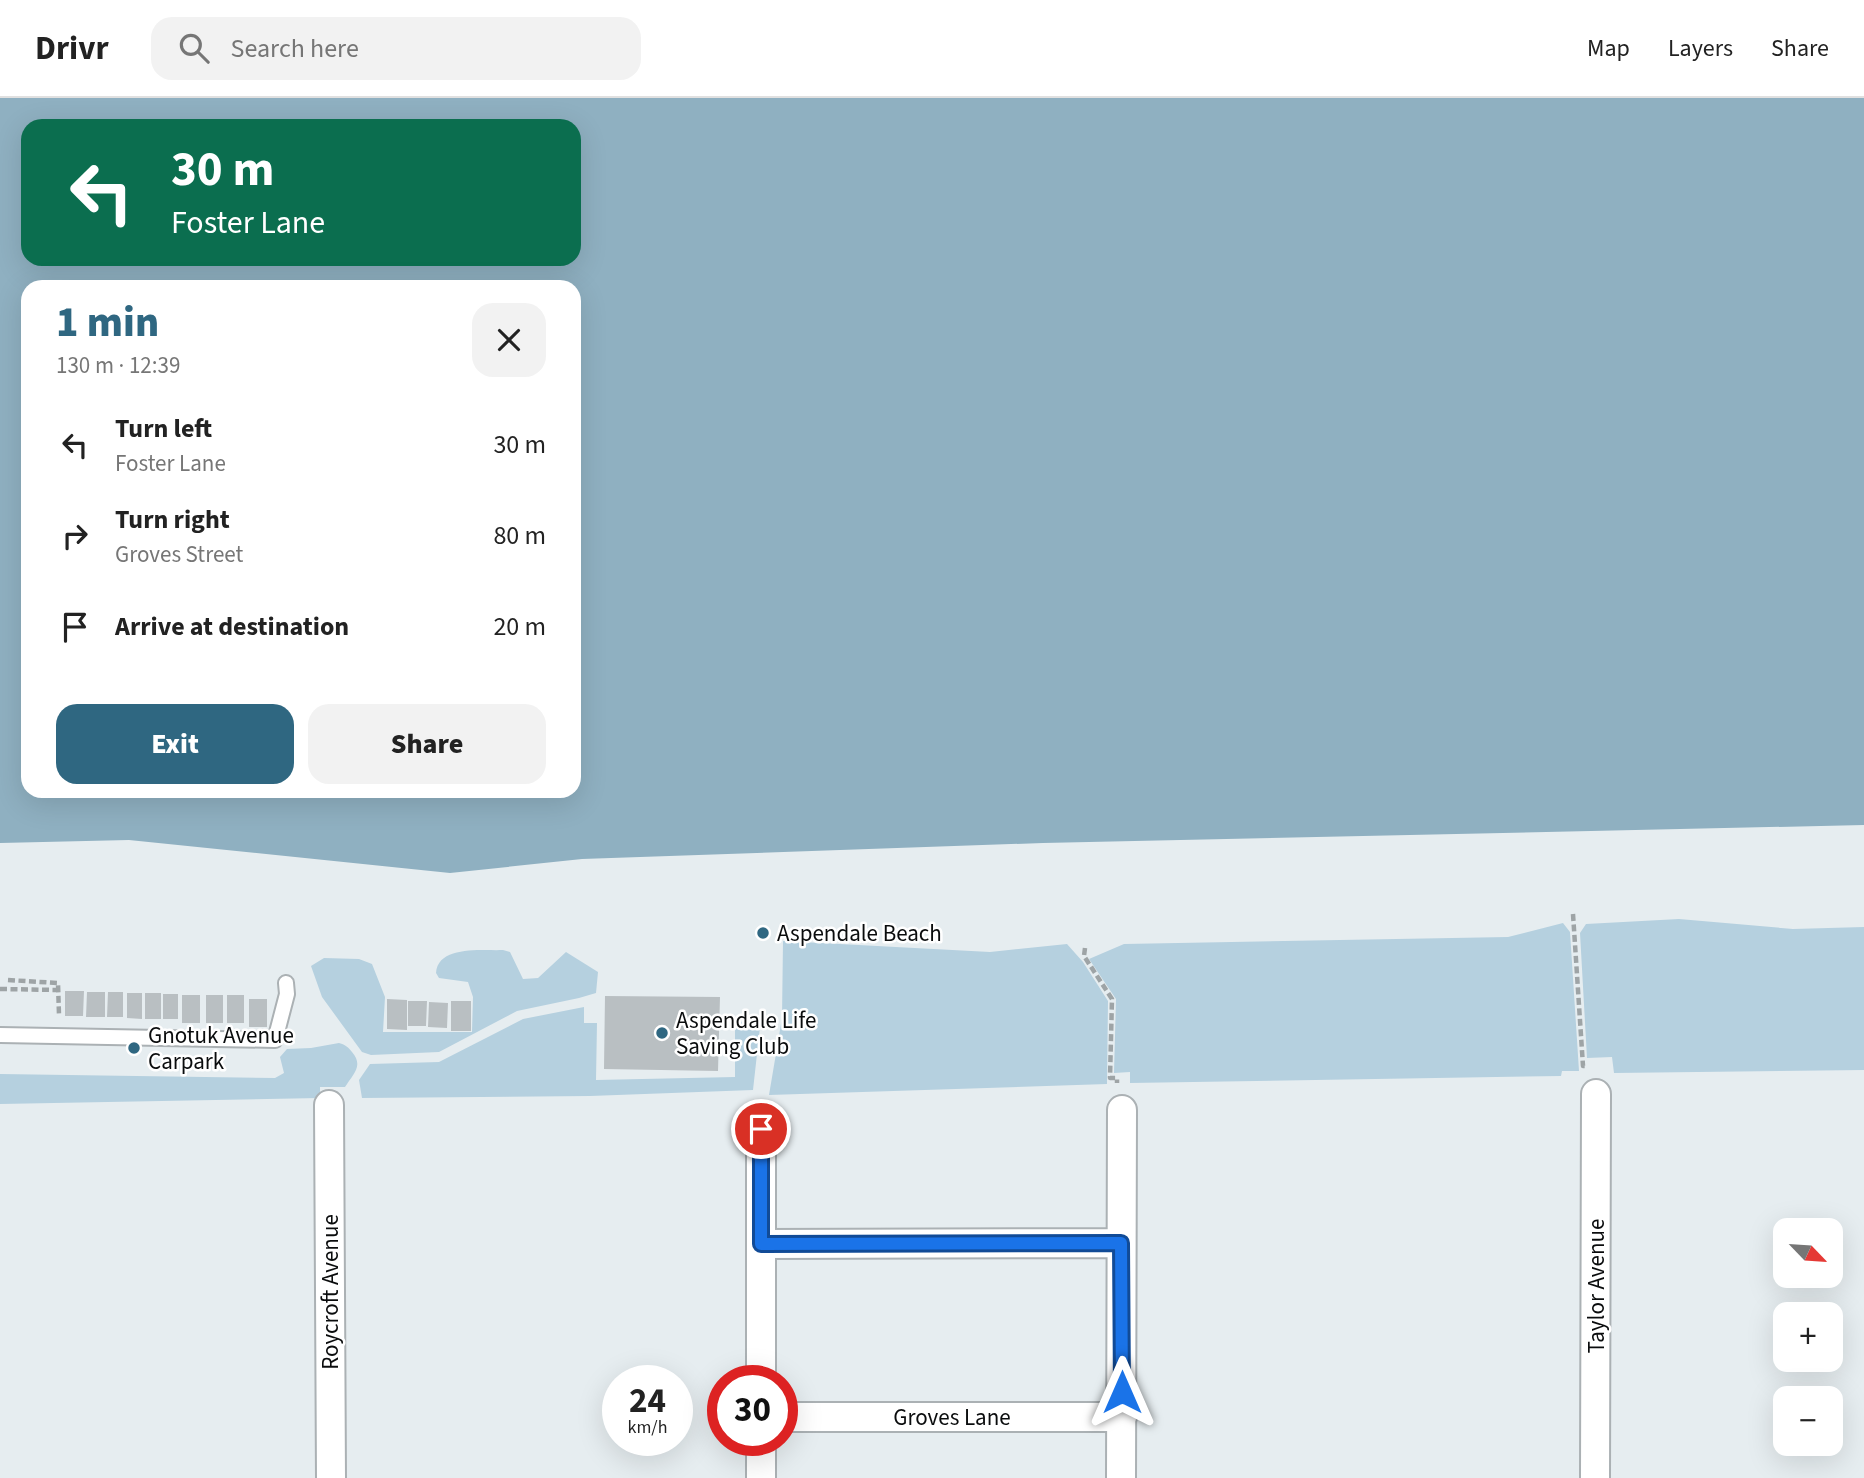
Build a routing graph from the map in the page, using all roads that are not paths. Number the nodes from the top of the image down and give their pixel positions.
1 (286, 983) dead end
2 (0, 1035) edge
3 (1596, 1094) dead end
4 (1119, 1099) road end
5 (329, 1105) dead end
6 (761, 1129) dead end
7 (1121, 1243) junction
8 (761, 1244) junction
9 (761, 1365) edge
10 (1122, 1417) junction
11 (798, 1418) edge
12 (761, 1456) edge
13 (331, 1478) edge
14 (761, 1478) edge
15 (1121, 1478) edge
16 (1595, 1478) edge

1 - 2 lane
3 - 16 street, Taylor Avenue
4 - 7 street
5 - 13 street, Roycroft Avenue
6 - 8 street
7 - 8 street
7 - 10 street
8 - 9 street
10 - 11 street, Groves Lane
10 - 15 street
12 - 14 street

